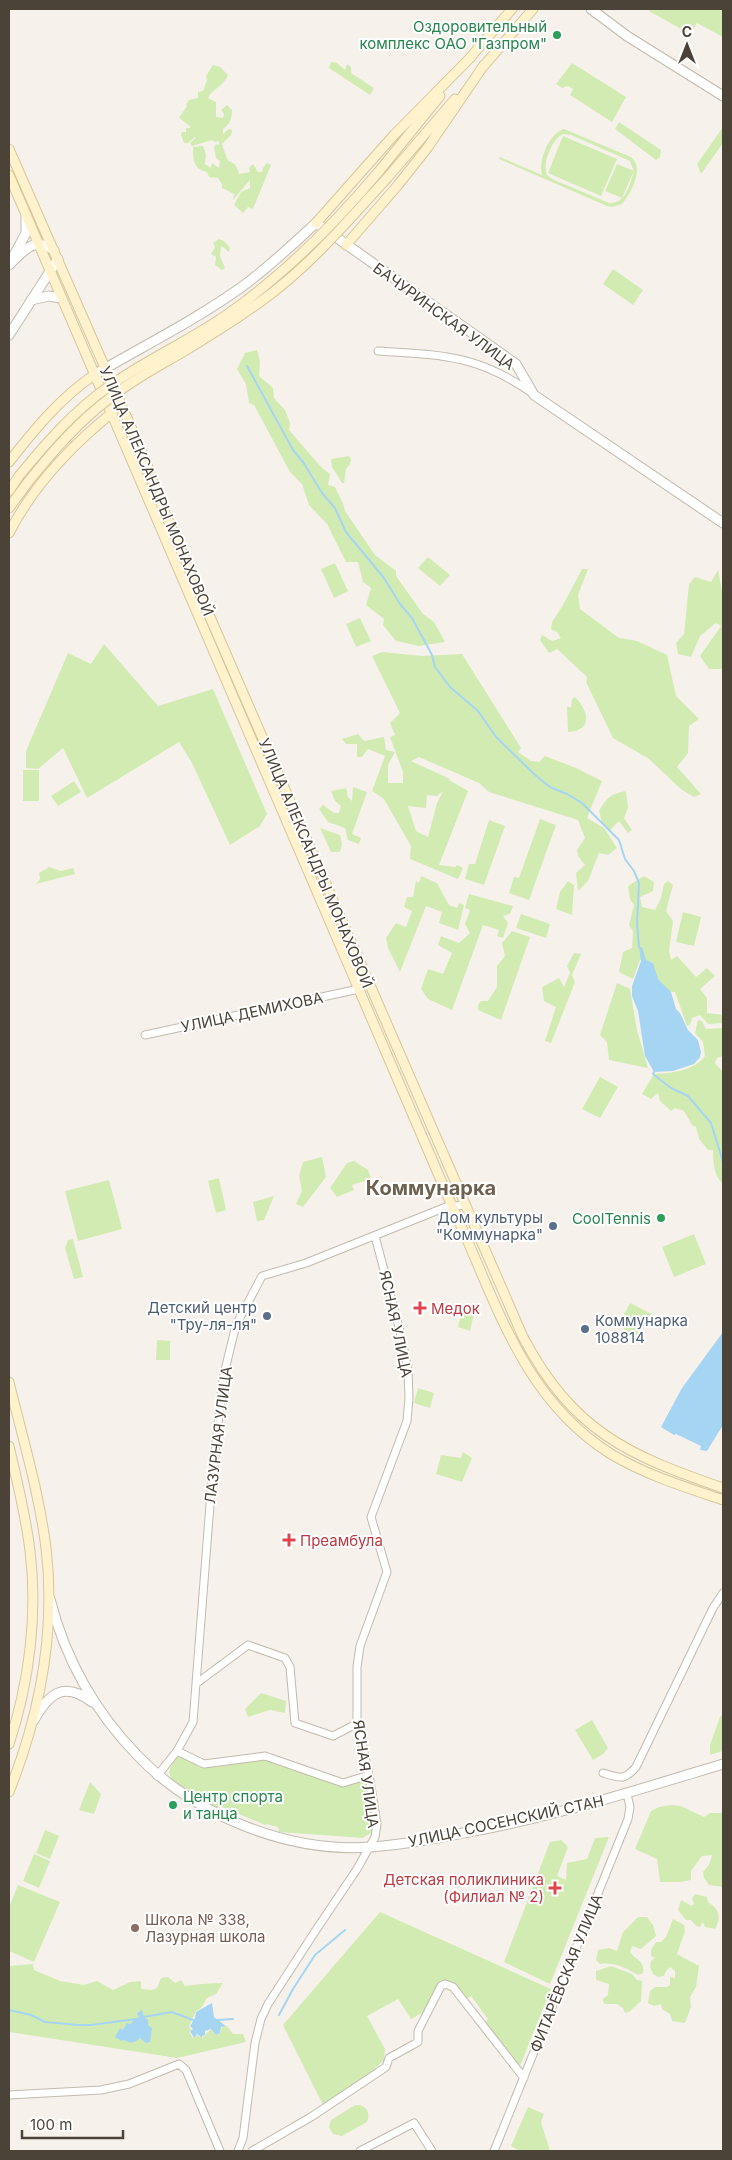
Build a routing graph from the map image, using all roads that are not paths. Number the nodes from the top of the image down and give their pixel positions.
1 (512, 9) edge
2 (533, 9) edge
3 (591, 9) edge
4 (472, 56) junction
5 (484, 65) junction
6 (723, 96) edge
7 (9, 149) edge
8 (384, 174) junction
9 (9, 175) edge
10 (26, 215) junction
11 (316, 223) junction
12 (39, 244) junction
13 (346, 245) junction
14 (54, 250) junction
15 (58, 259) junction
16 (9, 265) edge
17 (50, 271) junction
18 (61, 298) junction
19 (31, 300) junction
20 (9, 334) edge
21 (378, 351) dead end
22 (105, 368) junction
23 (94, 375) junction
24 (534, 395) junction
25 (121, 405) junction
26 (110, 414) junction
27 (9, 462) edge
28 (9, 491) edge
29 (9, 508) edge
30 (723, 523) edge
31 (9, 533) edge
32 (359, 989) junction
33 (145, 1035) dead end
34 (464, 1204) junction
35 (452, 1206) junction
36 (375, 1236) junction
37 (9, 1382) edge
38 (9, 1446) edge
39 (723, 1488) edge
40 (723, 1500) edge
41 (723, 1593) edge
42 (49, 1594) junction
43 (197, 1683) junction
44 (94, 1703) junction
45 (33, 1722) junction
46 (358, 1723) junction
47 (9, 1744) edge
48 (177, 1751) junction
49 (723, 1764) edge
50 (603, 1773) dead end
51 (369, 1775) junction
52 (157, 1776) junction
53 (9, 1792) edge
54 (626, 1794) junction
55 (369, 1847) junction
56 (524, 2078) junction
57 (9, 2095) edge
58 (220, 2151) edge
59 (238, 2151) edge
60 (252, 2151) edge
61 (360, 2151) edge
62 (432, 2151) edge
63 (494, 2151) edge

1 - 4 main road
2 - 5 main road
3 - 6 street
4 - 8 main road
4 - 11 main road
5 - 8 main road
5 - 13 main road
7 - 14 main road, УЛИЦА АЛЕКСАНДРЫ МОНАХОВОЙ
8 - 28 main road, bridge
8 - 29 main road, bridge
9 - 10 main road, УЛИЦА АЛЕКСАНДРЫ МОНАХОВОЙ
10 - 12 main road, УЛИЦА АЛЕКСАНДРЫ МОНАХОВОЙ
10 - 16 street
11 - 13 street, БАЧУРИНСКАЯ УЛИЦА
11 - 22 street
12 - 14 street
12 - 16 street
12 - 17 main road, УЛИЦА АЛЕКСАНДРЫ МОНАХОВОЙ
13 - 24 street, БАЧУРИНСКАЯ УЛИЦА
14 - 15 main road, УЛИЦА АЛЕКСАНДРЫ МОНАХОВОЙ
15 - 17 street
15 - 22 main road, УЛИЦА АЛЕКСАНДРЫ МОНАХОВОЙ
17 - 18 main road, УЛИЦА АЛЕКСАНДРЫ МОНАХОВОЙ
17 - 19 street
18 - 19 street
18 - 23 main road, УЛИЦА АЛЕКСАНДРЫ МОНАХОВОЙ
19 - 20 street
21 - 24 street, БАЧУРИНСКАЯ УЛИЦА
22 - 23 street
22 - 25 main road, УЛИЦА АЛЕКСАНДРЫ МОНАХОВОЙ
23 - 26 main road, УЛИЦА АЛЕКСАНДРЫ МОНАХОВОЙ
23 - 27 main road
24 - 30 street, БАЧУРИНСКАЯ УЛИЦА
25 - 26 main road
25 - 34 main road, УЛИЦА АЛЕКСАНДРЫ МОНАХОВОЙ
26 - 31 main road
26 - 32 main road, УЛИЦА АЛЕКСАНДРЫ МОНАХОВОЙ
32 - 33 street, УЛИЦА ДЕМИХОВА
32 - 35 main road, УЛИЦА АЛЕКСАНДРЫ МОНАХОВОЙ
34 - 35 street, ЛАЗУРНАЯ УЛИЦА
34 - 39 main road, УЛИЦА АЛЕКСАНДРЫ МОНАХОВОЙ
35 - 36 street, ЛАЗУРНАЯ УЛИЦА
35 - 40 main road, УЛИЦА АЛЕКСАНДРЫ МОНАХОВОЙ
36 - 43 street, ЛАЗУРНАЯ УЛИЦА
36 - 46 street, ЯСНАЯ УЛИЦА
37 - 42 main road
38 - 47 main road
41 - 50 street
42 - 44 street, УЛИЦА СОСЕНСКИЙ СТАН
42 - 45 main road
43 - 46 street
43 - 48 street, ЛАЗУРНАЯ УЛИЦА
44 - 45 street
44 - 52 street, УЛИЦА СОСЕНСКИЙ СТАН
45 - 53 main road
46 - 51 street, ЯСНАЯ УЛИЦА
48 - 51 street
48 - 52 street, ЛАЗУРНАЯ УЛИЦА
49 - 54 street, УЛИЦА СОСЕНСКИЙ СТАН
51 - 55 street, ЯСНАЯ УЛИЦА
52 - 55 street, УЛИЦА СОСЕНСКИЙ СТАН
54 - 55 street, УЛИЦА СОСЕНСКИЙ СТАН
54 - 56 street, ФИТАРЁВСКАЯ УЛИЦА
55 - 59 street, ЯСНАЯ УЛИЦА
56 - 60 street
56 - 63 street, ФИТАРЁВСКАЯ УЛИЦА
57 - 58 street
61 - 62 street

